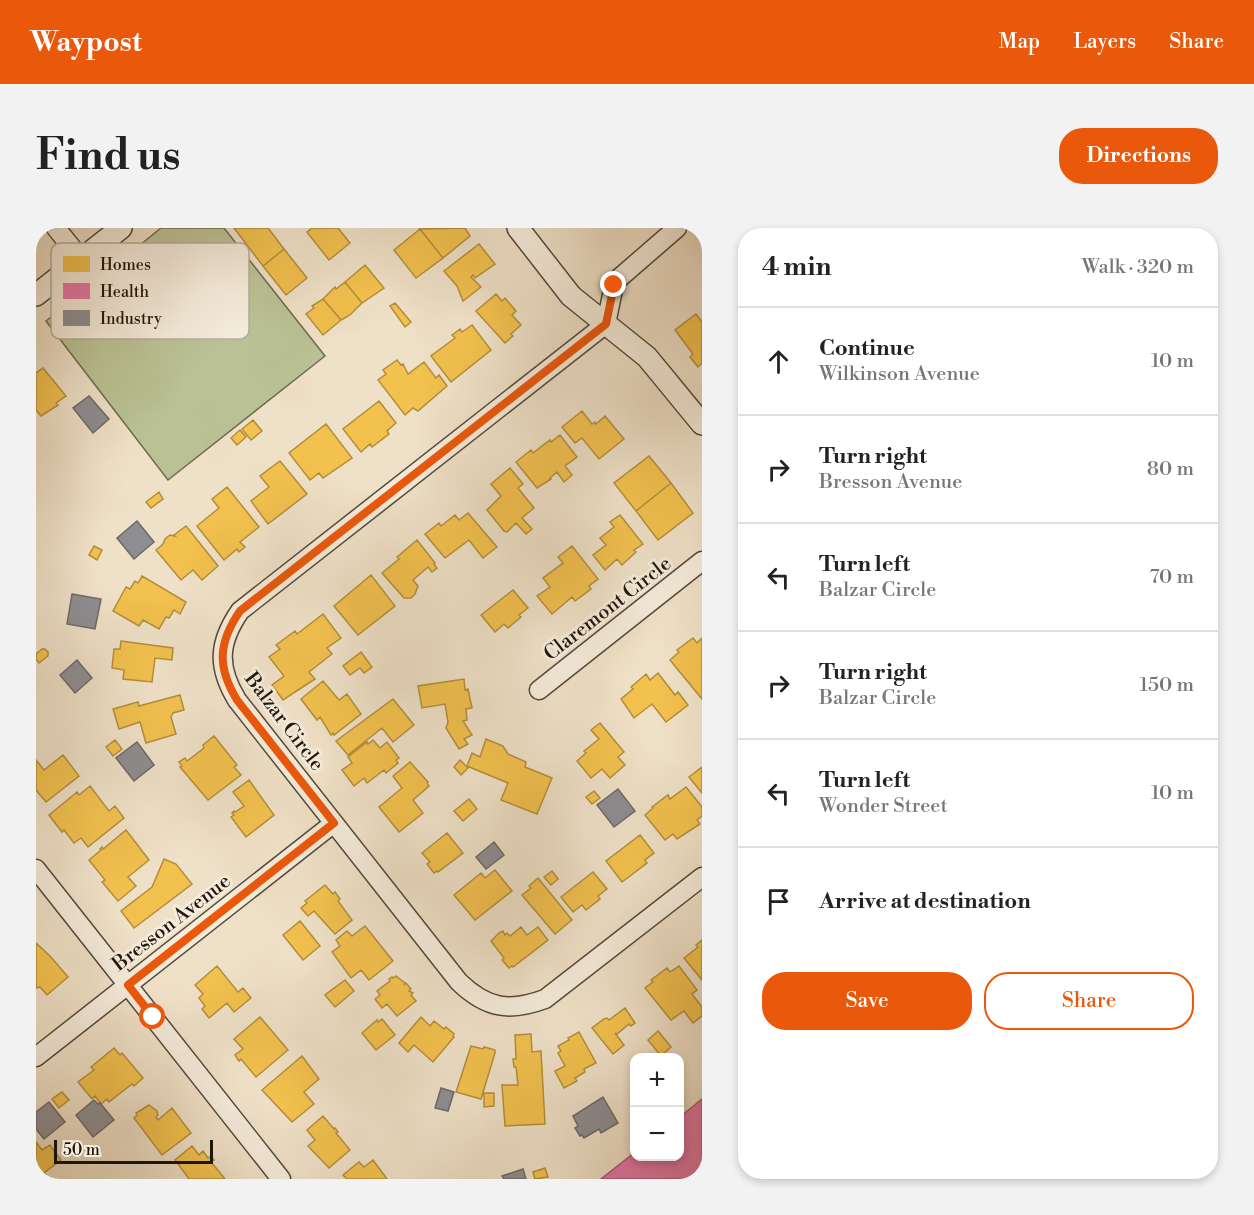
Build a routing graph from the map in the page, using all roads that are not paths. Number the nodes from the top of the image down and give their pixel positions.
1 (56, 228) edge
2 (121, 228) edge
3 (518, 228) edge
4 (677, 228) edge
5 (68, 243) edge
6 (102, 243) edge
7 (51, 284) edge
8 (36, 296) edge
9 (606, 324) junction
10 (702, 424) edge
11 (702, 561) edge
12 (539, 690) dead end
13 (334, 823) junction
14 (36, 868) edge
15 (702, 877) edge
16 (128, 985) junction
17 (36, 1057) edge
18 (281, 1179) edge

1 - 5 street
2 - 6 street
3 - 9 street
4 - 9 street
7 - 8 street
9 - 10 street
9 - 13 street, Balzar Circle
11 - 12 street, Claremont Circle
13 - 15 street, Balzar Circle
13 - 16 street, Bresson Avenue
14 - 16 street
16 - 17 street, Bresson Avenue
16 - 18 street

